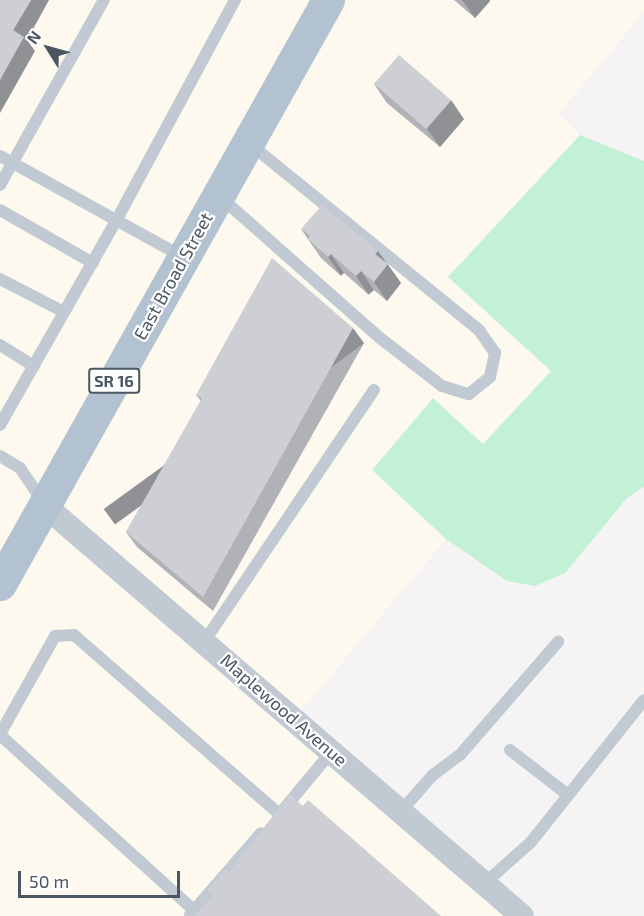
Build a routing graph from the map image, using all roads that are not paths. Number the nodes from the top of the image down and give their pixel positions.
1 (104, 0) edge
2 (235, 0) edge
3 (328, 0) edge
4 (248, 142) junction
5 (0, 156) edge
6 (12, 163) junction
7 (0, 185) edge
8 (218, 195) junction
9 (0, 210) edge
10 (116, 221) junction
11 (183, 258) junction
12 (93, 263) junction
13 (0, 279) edge
14 (64, 312) junction
15 (0, 345) edge
16 (34, 366) junction
17 (374, 390) dead end
18 (0, 425) edge
19 (0, 456) edge
20 (44, 505) junction
21 (0, 584) edge
22 (204, 642) junction
23 (558, 642) dead end
24 (644, 700) edge
25 (0, 734) edge
26 (510, 750) dead end
27 (332, 751) junction
28 (568, 795) junction
29 (401, 811) junction
30 (279, 814) junction
31 (484, 884) junction
32 (191, 913) edge
33 (517, 915) edge

1 - 6 lane
2 - 10 lane
3 - 4 main road, East Broad Street / SR 16
4 - 8 main road, East Broad Street / SR 16
4 - 8 lane
5 - 6 lane
6 - 7 lane
6 - 10 lane
8 - 11 main road, East Broad Street / SR 16
9 - 12 lane
10 - 11 lane
10 - 12 lane
11 - 20 main road, East Broad Street / SR 16
12 - 14 lane
13 - 14 lane
14 - 16 lane
15 - 16 lane
16 - 18 lane
17 - 22 lane
19 - 20 lane
20 - 21 main road, East Broad Street / SR 16
20 - 22 street, Maplewood Avenue
22 - 27 street, Maplewood Avenue
23 - 29 lane
24 - 28 lane
25 - 30 lane
25 - 32 lane
26 - 28 lane
27 - 29 street, Maplewood Avenue
27 - 30 lane
28 - 31 lane
29 - 31 street, Maplewood Avenue
30 - 32 lane
31 - 33 street, Maplewood Avenue

